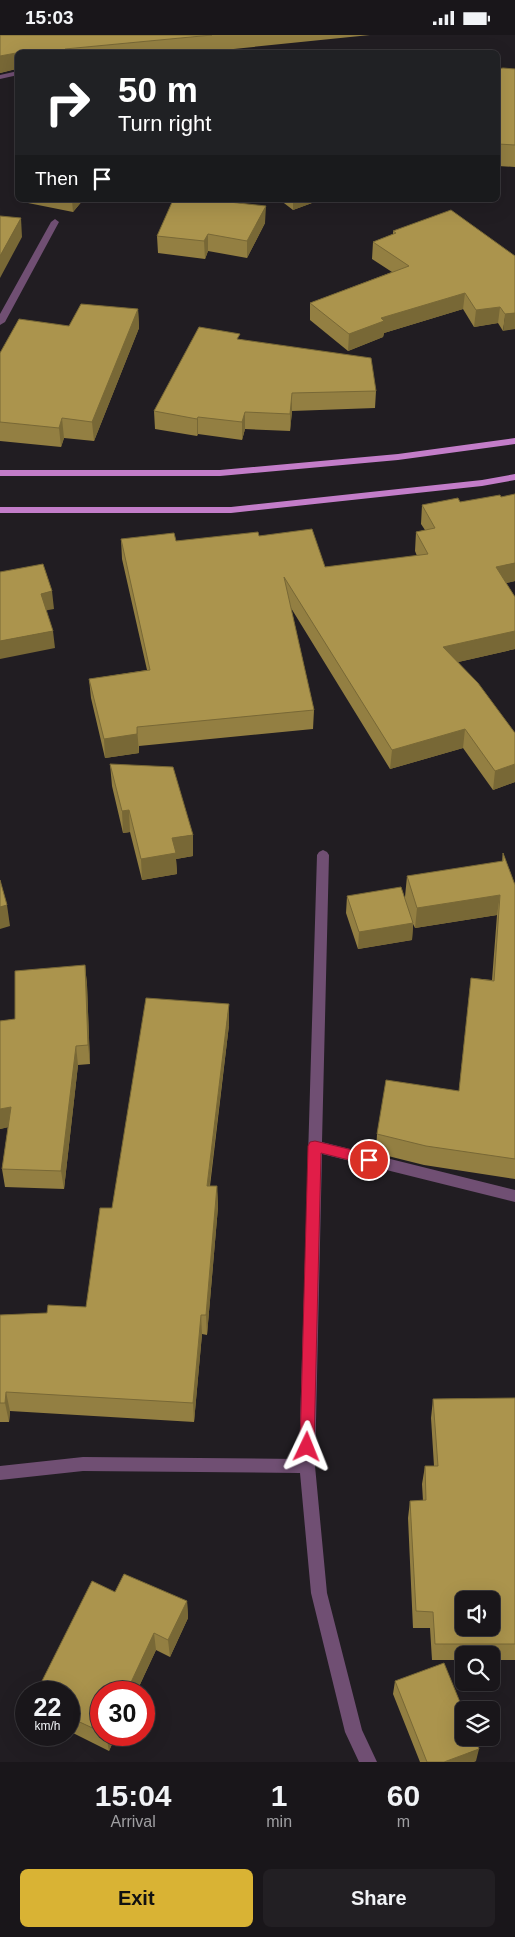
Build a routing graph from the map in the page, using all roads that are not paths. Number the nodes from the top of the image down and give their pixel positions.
1 (15, 74) edge
2 (0, 77) edge
3 (54, 222) dead end
4 (0, 322) edge
5 (515, 441) edge
6 (0, 473) edge
7 (515, 477) edge
8 (0, 510) edge
9 (323, 855) dead end
10 (315, 1146) junction
11 (515, 1196) edge
12 (307, 1466) junction
13 (0, 1473) edge
14 (368, 1762) edge

1 - 2 street
3 - 4 street
5 - 6 main road
7 - 8 main road
9 - 10 street
10 - 11 street
10 - 12 street
12 - 13 street
12 - 14 street

